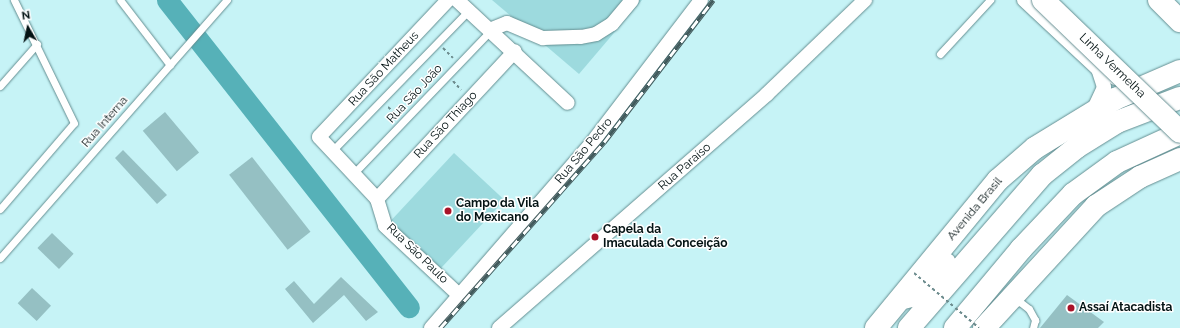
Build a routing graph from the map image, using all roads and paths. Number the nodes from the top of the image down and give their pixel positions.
1 (14, 0) edge
2 (120, 0) edge
3 (227, 0) edge
4 (448, 0) edge
5 (457, 0) edge
6 (632, 0) edge
7 (701, 0) edge
8 (864, 0) edge
9 (990, 0) edge
10 (1024, 0) edge
11 (1043, 0) edge
12 (1057, 0) edge
13 (1159, 0) edge
14 (1170, 0) edge
15 (469, 10) junction
16 (1180, 10) edge
17 (1180, 20) edge
18 (492, 29) junction
19 (37, 44) junction
20 (515, 51) junction
21 (940, 54) dead end
22 (170, 65) junction
23 (1098, 69) junction
24 (1180, 71) edge
25 (447, 76) junction
26 (1151, 83) junction
27 (0, 86) edge
28 (1180, 98) edge
29 (470, 99) junction
30 (568, 103) dead end
31 (1092, 112) junction
32 (1180, 119) edge
33 (1180, 133) edge
34 (320, 137) joint
35 (1077, 147) junction
36 (332, 151) junction
37 (1180, 159) edge
38 (354, 173) junction
39 (377, 199) junction
40 (0, 209) edge
41 (0, 258) edge
42 (914, 274) dead end
43 (459, 295) junction
44 (903, 298) junction
45 (1004, 304) junction
46 (431, 328) edge
47 (499, 328) edge
48 (876, 328) edge
49 (909, 328) edge
50 (955, 328) edge
51 (979, 328) edge
52 (984, 328) edge
53 (1033, 328) edge

1 - 19 lane
2 - 22 lane
3 - 22 lane, Rua Interna
4 - 34 street, Rua São Matheus
5 - 15 street
6 - 18 street
7 - 43 street, Rua São Pedro
8 - 47 street, Rua Paraíso
9 - 21 lane
10 - 23 street
11 - 33 highway, Linha Vermelha, bridge
12 - 32 highway, Linha Vermelha
13 - 17 highway
14 - 16 street
15 - 18 street
15 - 36 lane
18 - 20 street
18 - 25 lane, Rua São João
19 - 27 lane
19 - 40 lane
20 - 29 street, Rua São Thiago
20 - 30 street
22 - 41 lane, Rua Interna
23 - 26 street
23 - 31 street
24 - 26 highway, Avenida Brasil
25 - 29 path
25 - 38 lane, Rua São João
26 - 31 highway, Avenida Brasil
28 - 35 highway
29 - 39 street, Rua São Thiago
31 - 44 highway, Avenida Brasil
33 - 50 highway
34 - 36 street, Rua São Paulo
35 - 44 highway
35 - 49 highway
36 - 38 street, Rua São Paulo
37 - 45 highway
38 - 39 street, Rua São Paulo
39 - 43 street, Rua São Paulo
42 - 51 path, bridge
43 - 46 street, Rua São Pedro
44 - 48 highway, Avenida Brasil
45 - 52 highway
45 - 53 lane

